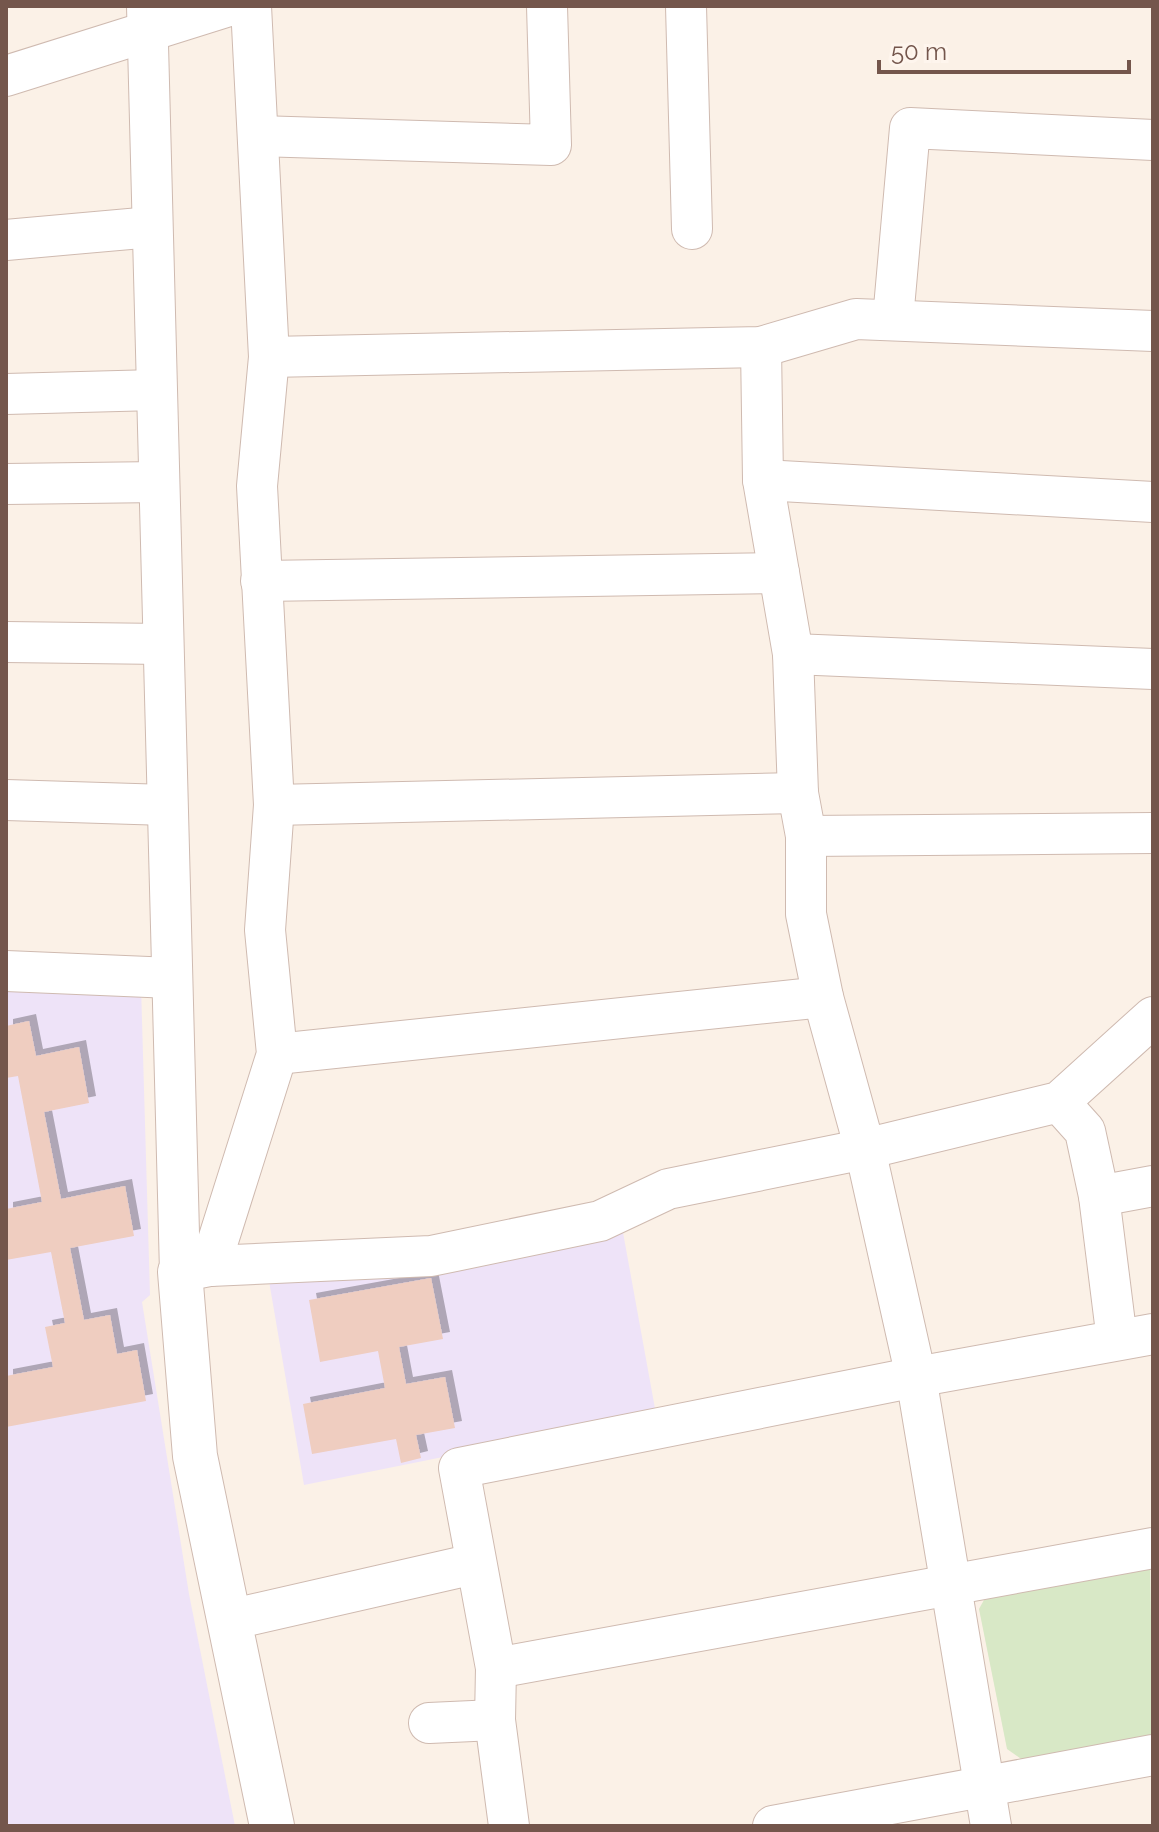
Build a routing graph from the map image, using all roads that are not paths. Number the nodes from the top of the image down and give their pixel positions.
1 (229, 6) edge
2 (251, 6) edge
3 (547, 6) edge
4 (686, 6) edge
5 (146, 19) edge
6 (6, 76) edge
7 (258, 136) junction
8 (1153, 140) edge
9 (152, 227) junction
10 (692, 229) dead end
11 (6, 240) edge
12 (893, 319) junction
13 (1153, 331) edge
14 (761, 347) junction
15 (269, 357) junction
16 (156, 390) junction
17 (6, 394) edge
18 (763, 480) junction
19 (159, 482) junction
20 (6, 484) edge
21 (1153, 502) edge
22 (779, 573) junction
23 (261, 581) junction
24 (6, 642) edge
25 (163, 644) junction
26 (793, 654) junction
27 (1153, 669) edge
28 (798, 793) junction
29 (6, 800) edge
30 (167, 805) junction
31 (274, 805) junction
32 (1153, 833) edge
33 (806, 836) junction
34 (6, 971) edge
35 (172, 978) junction
36 (823, 997) junction
37 (1153, 1017) edge
38 (277, 1054) junction
39 (1059, 1102) junction
40 (865, 1149) junction
41 (1153, 1186) edge
42 (1099, 1196) junction
43 (195, 1269) junction
44 (1135, 1337) edge
45 (916, 1377) junction
46 (1153, 1548) edge
47 (474, 1564) junction
48 (951, 1586) junction
49 (229, 1620) junction
50 (496, 1668) junction
51 (495, 1720) junction
52 (429, 1723) dead end
53 (1153, 1755) edge
54 (984, 1787) junction
55 (272, 1826) edge
56 (509, 1826) edge
57 (773, 1826) edge
58 (991, 1826) edge

1 - 5 street
2 - 7 street
3 - 7 street
4 - 10 street
5 - 6 street
5 - 9 street
7 - 15 street
8 - 12 street
9 - 11 street
9 - 16 street
12 - 13 street
12 - 14 street
14 - 15 street
14 - 18 street
15 - 23 street
16 - 17 street
16 - 19 street
18 - 21 street
18 - 22 street
19 - 20 street
19 - 25 street
22 - 23 street
22 - 26 street
23 - 31 street
24 - 25 street
25 - 30 street
26 - 27 street
26 - 28 street
28 - 31 street
28 - 33 street
29 - 30 street
30 - 35 street
31 - 38 street
32 - 33 street
33 - 36 street
34 - 35 street
35 - 43 street
36 - 38 street
36 - 40 street
37 - 39 street
38 - 43 street
39 - 40 street
39 - 42 street
40 - 43 street
40 - 45 street
41 - 42 street
42 - 44 street
43 - 49 street
44 - 45 street
45 - 47 street
45 - 48 street
46 - 48 street
47 - 49 street
47 - 50 street
48 - 50 street
48 - 54 street
49 - 55 street
50 - 51 street
51 - 52 street
51 - 56 street
53 - 54 street
54 - 57 street
54 - 58 street

